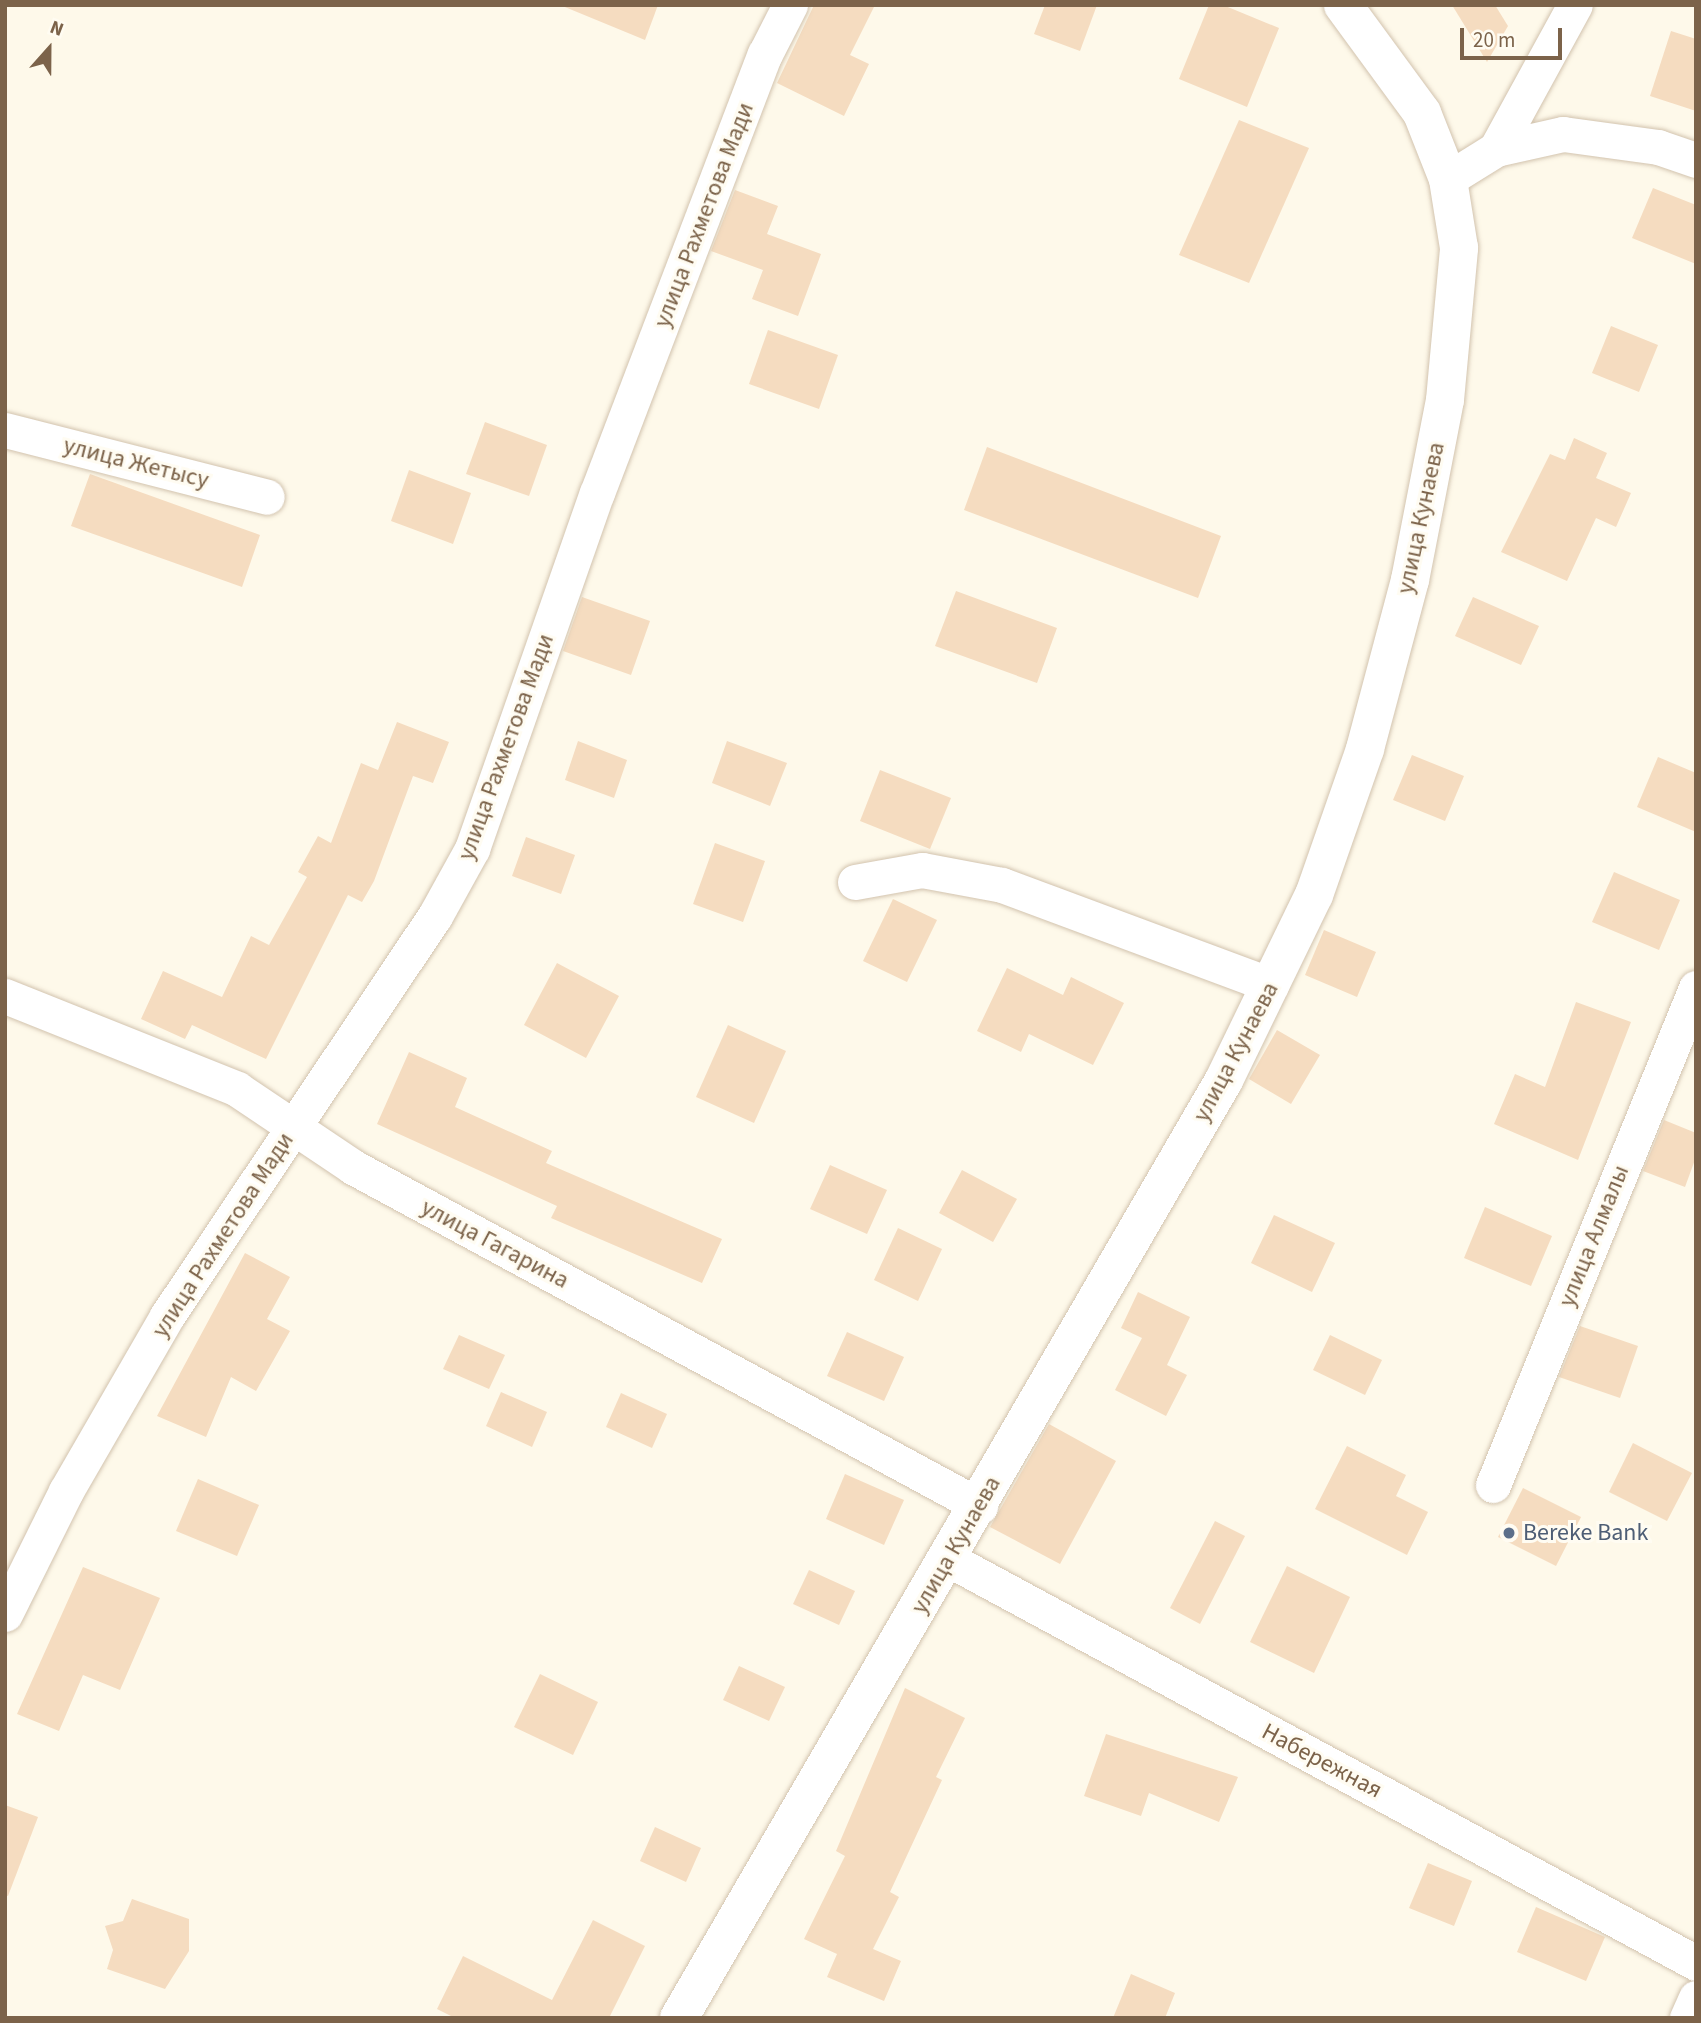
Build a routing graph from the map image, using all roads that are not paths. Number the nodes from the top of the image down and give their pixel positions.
1 (790, 5) edge
2 (1343, 5) edge
3 (1575, 5) edge
4 (1496, 149) junction
5 (1696, 160) edge
6 (1448, 178) junction
7 (5, 430) edge
8 (267, 497) dead end
9 (855, 882) dead end
10 (1271, 985) junction
11 (1696, 988) edge
12 (5, 996) edge
13 (293, 1129) junction
14 (1493, 1485) dead end
15 (980, 1506) junction
16 (948, 1559) junction
17 (5, 1614) edge
18 (1696, 1963) edge
19 (1696, 1998) edge
20 (679, 2018) edge
21 (1687, 2018) edge

1 - 13 street, улица Рахметова Мади
2 - 6 main road, улица Кунаева
3 - 4 street
4 - 5 street
4 - 6 street
6 - 10 main road, улица Кунаева
7 - 8 street, улица Жетысу
9 - 10 street
10 - 15 main road, улица Кунаева
11 - 14 street, улица Алмалы
12 - 13 street, улица Гагарина
13 - 15 street, улица Гагарина
13 - 17 street, улица Рахметова Мади
15 - 16 main road, улица Кунаева
16 - 18 street, Набережная
16 - 20 main road, улица Кунаева
19 - 21 street

